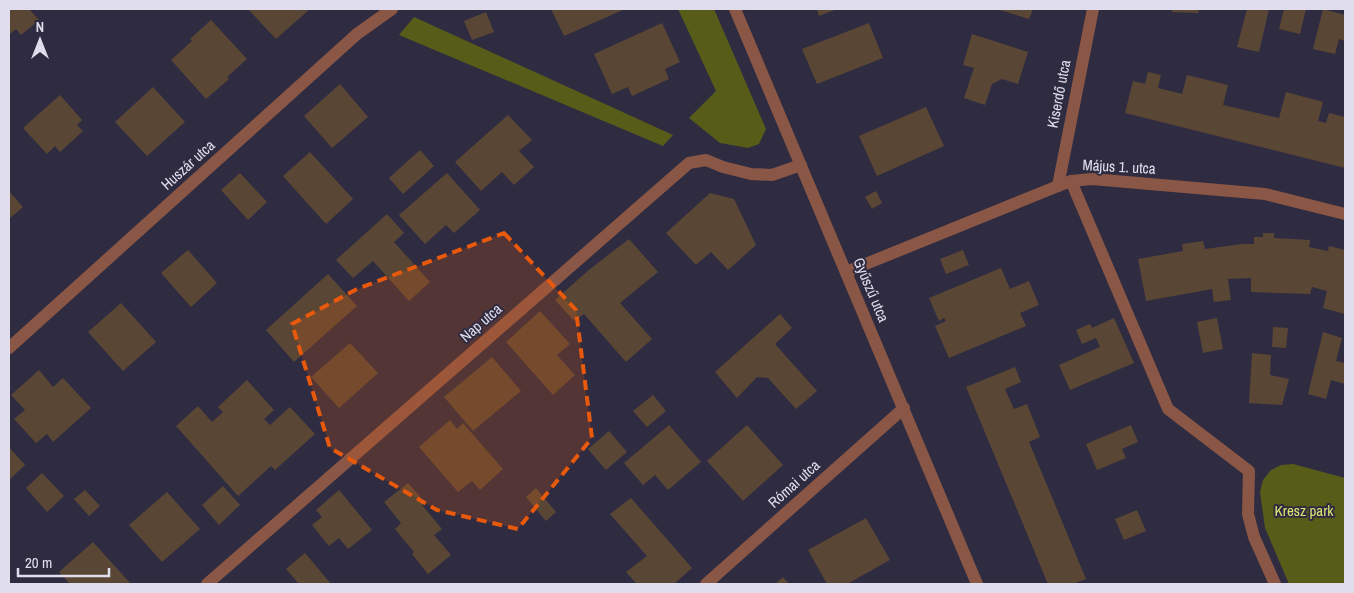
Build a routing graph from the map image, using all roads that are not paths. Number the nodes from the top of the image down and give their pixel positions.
1 (392, 9) edge
2 (735, 9) edge
3 (1093, 9) edge
4 (801, 164) junction
5 (1071, 181) junction
6 (1058, 186) junction
7 (1345, 214) edge
8 (846, 272) junction
9 (9, 348) edge
10 (904, 408) junction
11 (207, 584) edge
12 (706, 584) edge
13 (977, 584) edge
14 (1275, 584) edge

1 - 9 street, Huszár utca
2 - 4 street, Gyűszű utca
3 - 6 street, Kiserdő utca
4 - 8 street, Gyűszű utca
4 - 11 street, Nap utca
5 - 6 street, Május 1. utca
5 - 7 street, Május 1. utca
5 - 14 street
6 - 8 street, Május 1. utca
8 - 10 street, Gyűszű utca
10 - 12 street, Római utca
10 - 13 street, Gyűszű utca

